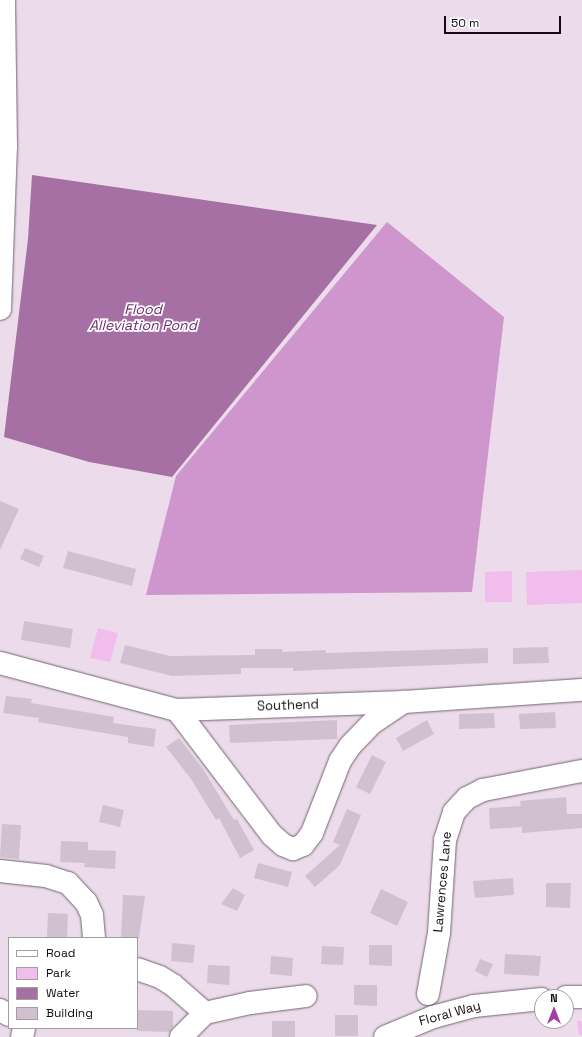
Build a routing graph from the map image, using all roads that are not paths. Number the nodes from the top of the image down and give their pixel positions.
1 (4, 0) edge
2 (0, 309) edge
3 (0, 663) edge
4 (582, 690) edge
5 (404, 702) junction
6 (177, 710) junction
7 (582, 771) edge
8 (0, 871) edge
9 (94, 937) edge
10 (138, 969) edge
11 (428, 994) dead end
12 (306, 996) dead end
13 (534, 1000) edge
14 (205, 1013) junction
15 (181, 1037) edge
16 (385, 1037) edge

1 - 2 street
3 - 6 street, Southend
4 - 5 street, Southend
5 - 6 street, Southend
5 - 6 street
7 - 11 street, Lawrences Lane
8 - 9 street
10 - 14 street
12 - 14 street
13 - 16 street, Floral Way
14 - 15 street

